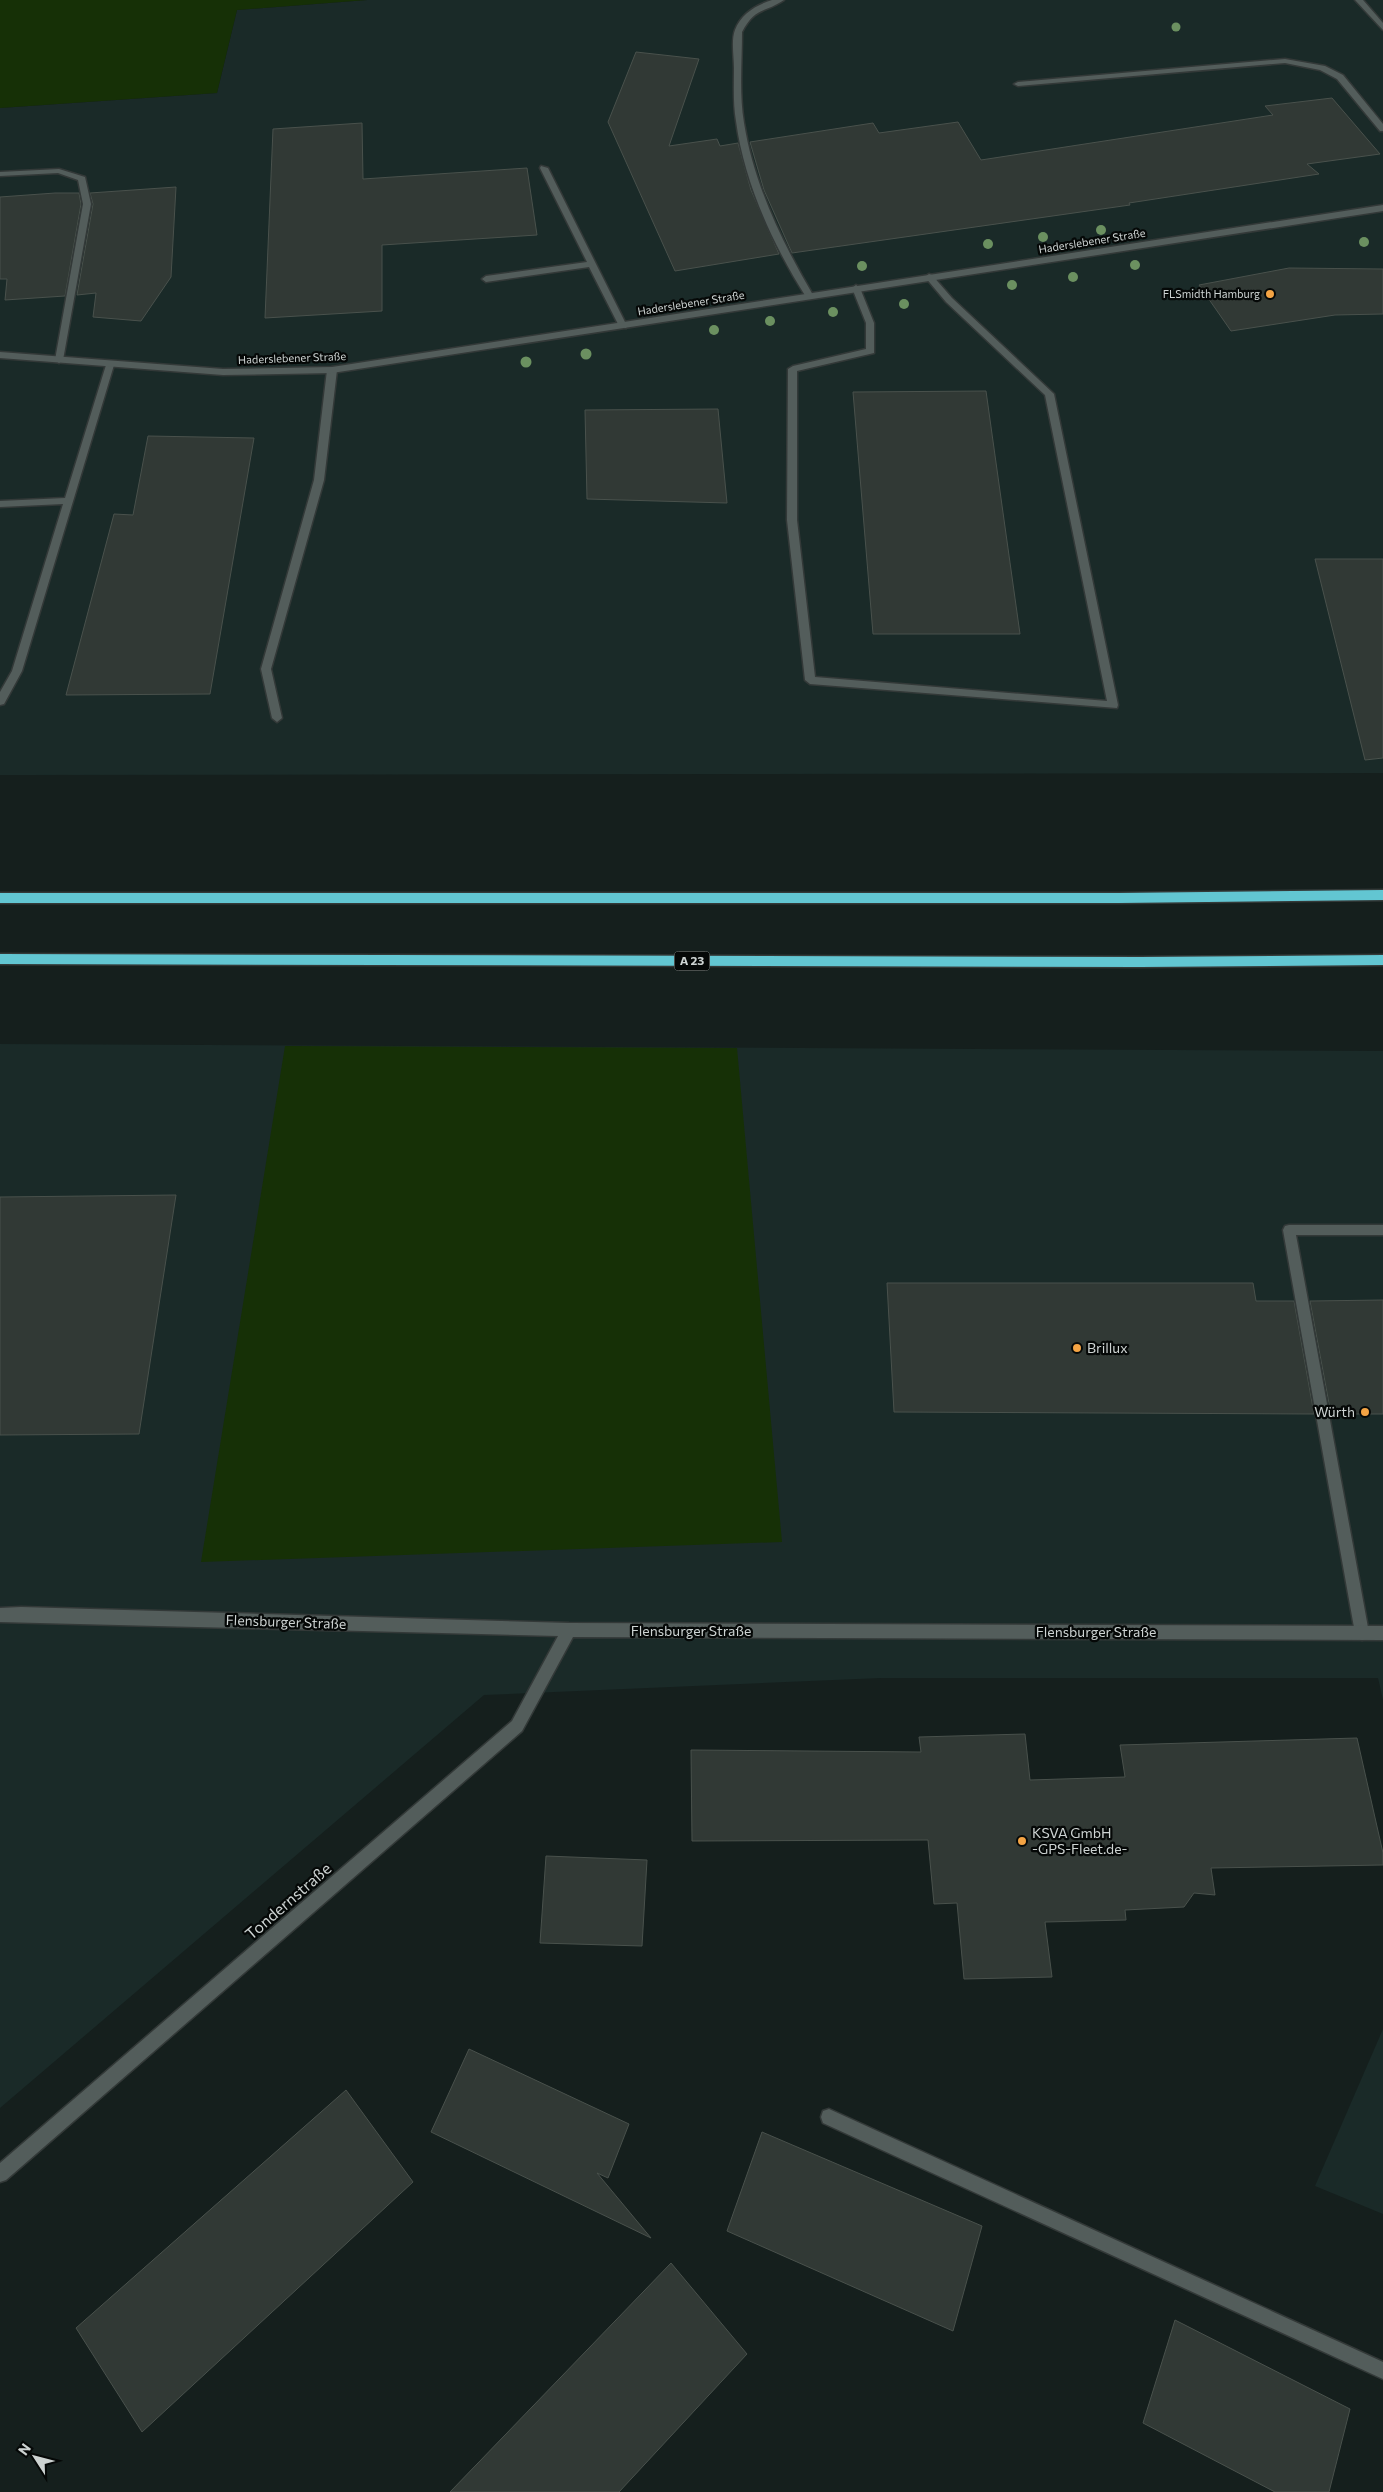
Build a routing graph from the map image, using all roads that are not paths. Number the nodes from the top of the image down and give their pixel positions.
1 (780, 0) edge
2 (1359, 0) edge
3 (1383, 28) edge
4 (1018, 84) dead end
5 (1383, 129) edge
6 (544, 168) dead end
7 (0, 174) edge
8 (1383, 208) edge
9 (593, 264) junction
10 (929, 277) junction
11 (486, 279) dead end
12 (856, 288) junction
13 (809, 295) junction
14 (623, 326) junction
15 (0, 355) edge
16 (59, 360) junction
17 (110, 365) junction
18 (332, 370) junction
19 (69, 501) junction
20 (0, 504) edge
21 (0, 701) edge
22 (277, 718) dead end
23 (1383, 895) edge
24 (0, 898) edge
25 (0, 959) edge
26 (1383, 960) edge
27 (1383, 1230) edge
28 (0, 1615) edge
29 (569, 1630) junction
30 (1362, 1633) junction
31 (1383, 1633) edge
32 (829, 2117) dead end
33 (0, 2174) edge
34 (1383, 2371) edge

1 - 13 street
2 - 3 street
4 - 5 street
6 - 9 street
7 - 16 street
8 - 10 street, Haderslebener Straße
9 - 11 street
9 - 14 street
10 - 12 street, Haderslebener Straße
10 - 12 street
12 - 13 street, Haderslebener Straße
13 - 14 street, Haderslebener Straße
14 - 18 street, Haderslebener Straße
15 - 16 street, Haderslebener Straße
16 - 17 street, Haderslebener Straße
17 - 18 street, Haderslebener Straße
17 - 19 street
18 - 22 street
19 - 20 street
19 - 21 street
23 - 24 highway
25 - 26 highway, A 23
27 - 30 street
28 - 29 street, Flensburger Straße
29 - 30 street, Flensburger Straße
29 - 33 street, Tondernstraße
30 - 31 street, Flensburger Straße
32 - 34 street

